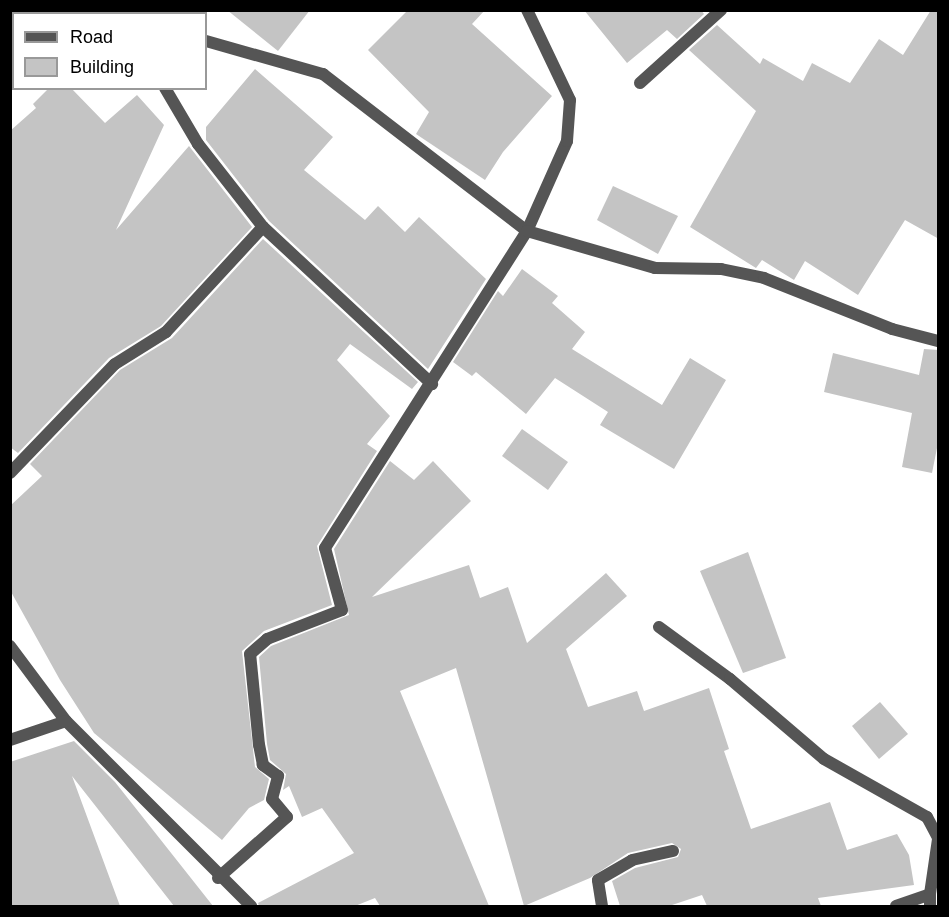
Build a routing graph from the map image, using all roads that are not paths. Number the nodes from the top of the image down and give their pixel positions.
1 (527, 10) edge
2 (721, 10) edge
3 (207, 41) edge
4 (640, 83) dead end
5 (166, 90) edge
6 (263, 227) junction
7 (527, 231) junction
8 (939, 341) edge
9 (432, 384) junction
10 (10, 473) edge
11 (659, 627) dead end
12 (10, 646) edge
13 (66, 721) junction
14 (10, 740) edge
15 (939, 838) edge
16 (673, 851) dead end
17 (218, 878) junction
18 (930, 900) edge
19 (251, 906) edge
20 (602, 906) edge
21 (896, 906) edge

1 - 7 street
2 - 4 street
3 - 7 street
5 - 6 street
6 - 9 street
6 - 10 street
7 - 8 street
7 - 9 street
9 - 17 street
11 - 15 street
12 - 13 street
13 - 14 street
13 - 17 street
15 - 18 street
16 - 20 street
17 - 19 street
18 - 21 street

